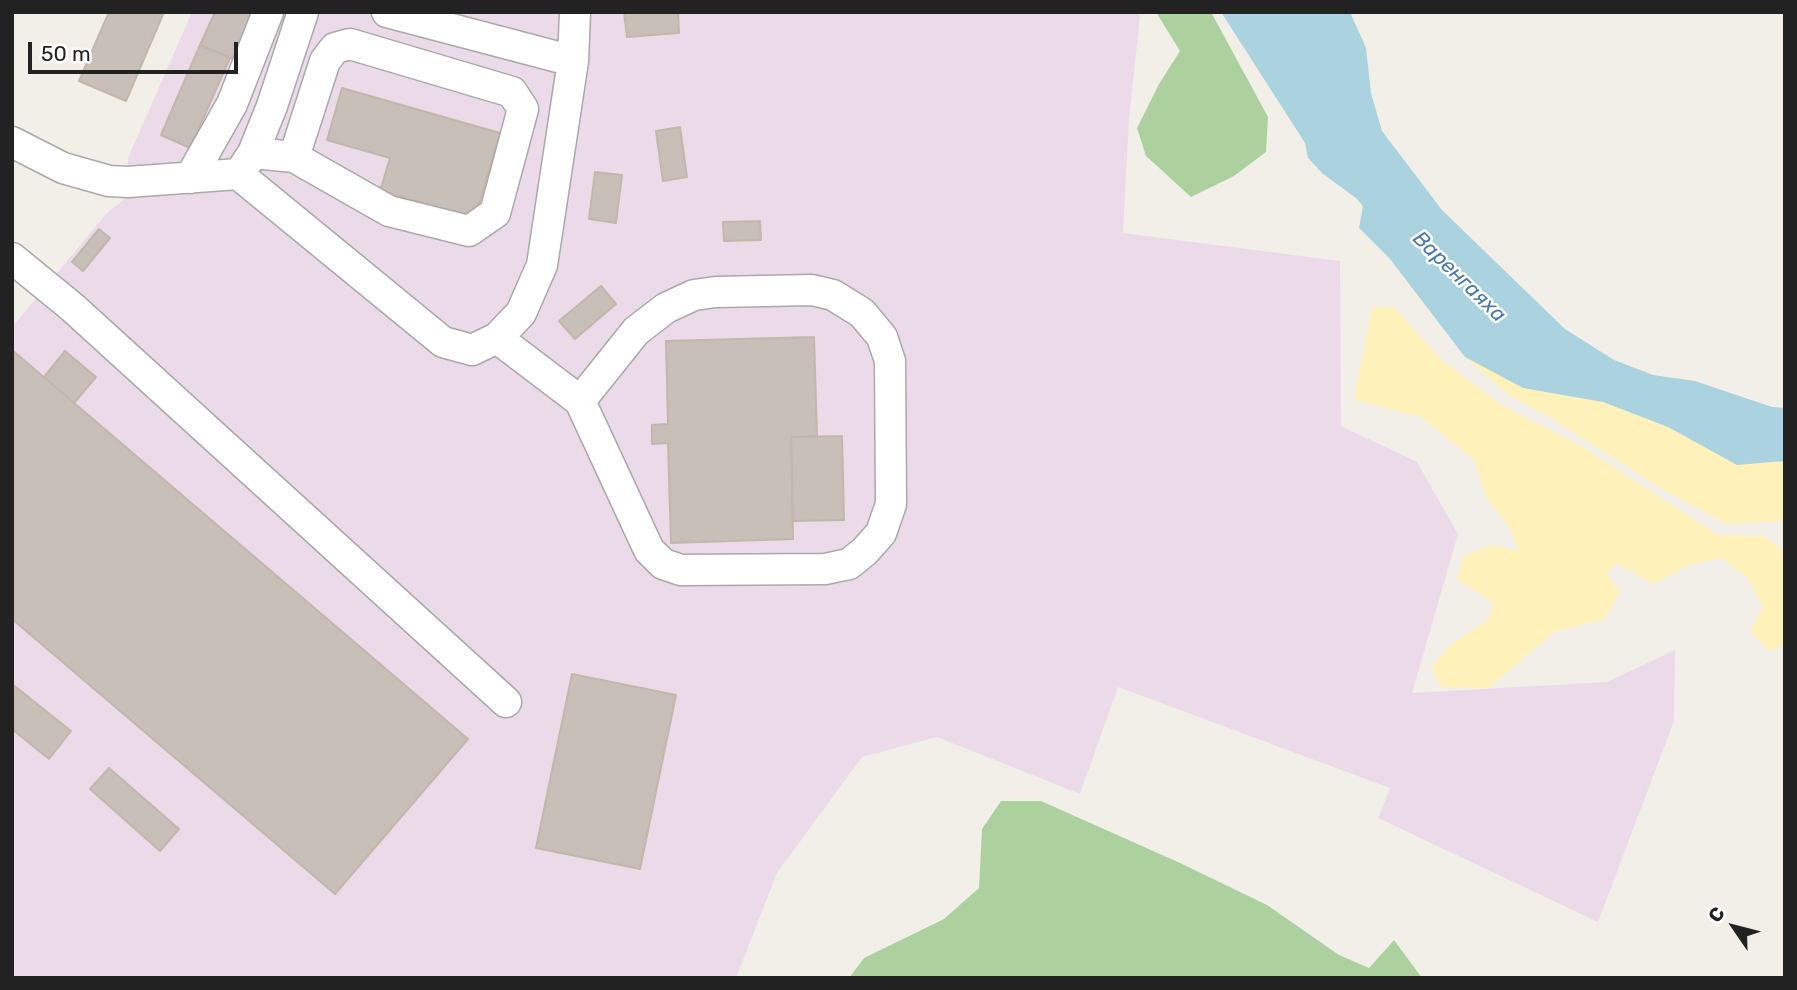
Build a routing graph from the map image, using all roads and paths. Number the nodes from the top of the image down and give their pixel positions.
1 (268, 12) edge
2 (303, 12) edge
3 (387, 12) edge
4 (575, 12) edge
5 (573, 61) junction
6 (12, 142) edge
7 (294, 157) junction
8 (246, 164) junction
9 (190, 178) junction
10 (12, 258) edge
11 (498, 338) junction
12 (580, 401) junction
13 (506, 702) dead end

1 - 9 lane
2 - 8 lane
3 - 5 lane
4 - 5 lane
5 - 11 lane
6 - 9 lane
7 - 7 lane
7 - 8 lane
8 - 9 lane
8 - 11 lane
10 - 13 lane
11 - 12 lane
12 - 12 lane

